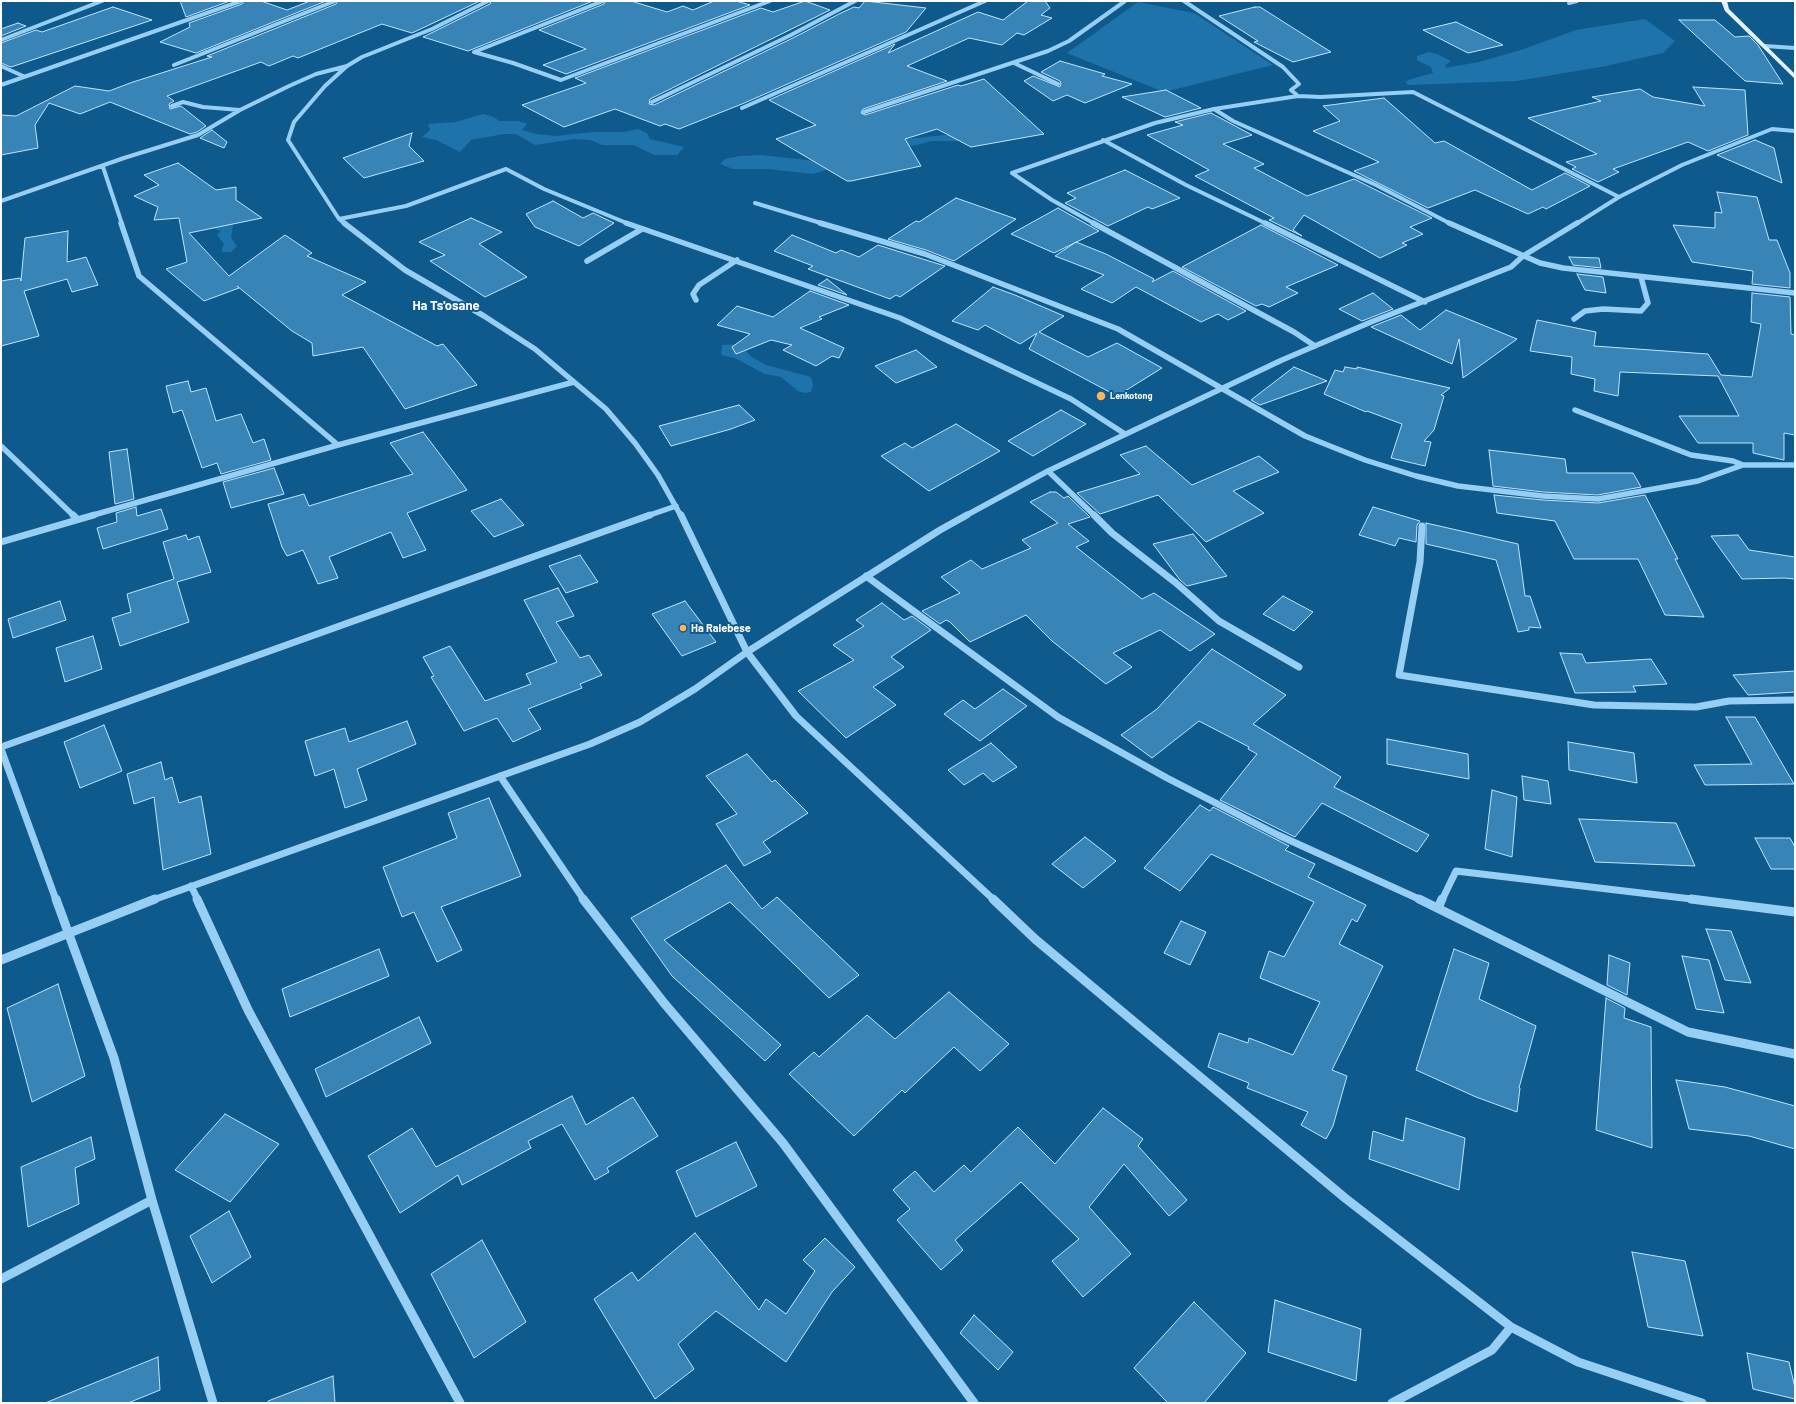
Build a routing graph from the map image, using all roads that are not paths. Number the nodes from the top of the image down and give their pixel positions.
1 (102, 1) edge
2 (241, 1) edge
3 (335, 1) edge
4 (488, 1) edge
5 (604, 1) edge
6 (770, 1) edge
7 (855, 1) edge
8 (985, 1) edge
9 (1125, 1) edge
10 (1184, 1) edge
11 (1577, 1) edge
12 (1724, 1) edge
13 (1568, 3) dead end
14 (1, 40) edge
15 (1765, 46) junction
16 (1795, 48) edge
17 (1014, 63) junction
18 (174, 64) dead end
19 (1, 66) edge
20 (347, 66) junction
21 (23, 76) junction
22 (1795, 76) edge
23 (1, 84) edge
24 (1058, 84) dead end
25 (1298, 96) junction
26 (652, 102) dead end
27 (172, 106) dead end
28 (742, 108) dead end
29 (240, 110) junction
30 (1214, 110) junction
31 (864, 112) dead end
32 (1795, 131) edge
33 (1103, 140) junction
34 (103, 167) junction
35 (1618, 197) junction
36 (1, 201) edge
37 (755, 203) dead end
38 (339, 219) junction
39 (642, 228) junction
40 (1523, 256) junction
41 (737, 260) junction
42 (587, 261) dead end
43 (1641, 277) junction
44 (1795, 293) edge
45 (696, 300) dead end
46 (1425, 302) junction
47 (1574, 319) dead end
48 (1315, 346) junction
49 (574, 382) junction
50 (1222, 389) junction
51 (1574, 410) dead end
52 (1125, 434) junction
53 (338, 445) junction
54 (1, 446) edge
55 (1743, 465) junction
56 (1795, 465) edge
57 (1048, 471) junction
58 (676, 506) junction
59 (77, 519) junction
60 (1422, 526) dead end
61 (1, 542) edge
62 (866, 576) junction
63 (747, 652) junction
64 (1299, 667) dead end
65 (1795, 700) edge
66 (1, 748) edge
67 (500, 776) junction
68 (191, 886) junction
69 (1438, 908) junction
70 (1795, 912) edge
71 (69, 932) junction
72 (1, 960) edge
73 (1795, 1054) edge
74 (152, 1200) junction
75 (1, 1279) edge
76 (1511, 1327) junction
77 (213, 1403) edge
78 (460, 1403) edge
79 (974, 1403) edge
80 (1392, 1403) edge
81 (1702, 1403) edge

1 - 14 street
2 - 21 street
3 - 18 street
4 - 20 street
5 - 6 street
7 - 26 street
8 - 28 street
9 - 17 street
10 - 25 street
11 - 13 street
12 - 15 main road
15 - 16 street
15 - 22 main road
17 - 24 street
17 - 31 street
19 - 21 street
20 - 29 street
20 - 38 street
21 - 23 street
25 - 30 street
25 - 35 street
27 - 29 street
29 - 34 street
30 - 33 street
30 - 40 street
32 - 35 street
33 - 46 street
33 - 48 street
34 - 36 street
34 - 53 street
35 - 40 street
37 - 50 street
38 - 39 street
38 - 49 street
39 - 41 street
39 - 42 street
40 - 43 street
40 - 46 street
41 - 45 street
41 - 52 street
43 - 44 street
43 - 47 street
46 - 48 street
48 - 50 street
49 - 53 street
49 - 58 street
50 - 52 street
50 - 55 street
51 - 55 street
52 - 57 street
53 - 59 street
54 - 59 street
55 - 56 street
57 - 62 street
57 - 64 street
58 - 63 street
58 - 66 street
59 - 61 street
60 - 65 street
62 - 63 street
62 - 69 street
63 - 67 street
63 - 76 street
66 - 71 street
67 - 68 street
67 - 79 street
68 - 71 street
68 - 78 street
69 - 70 street
69 - 73 street
71 - 72 street
71 - 74 street
74 - 75 street
74 - 77 street
76 - 80 street
76 - 81 street

